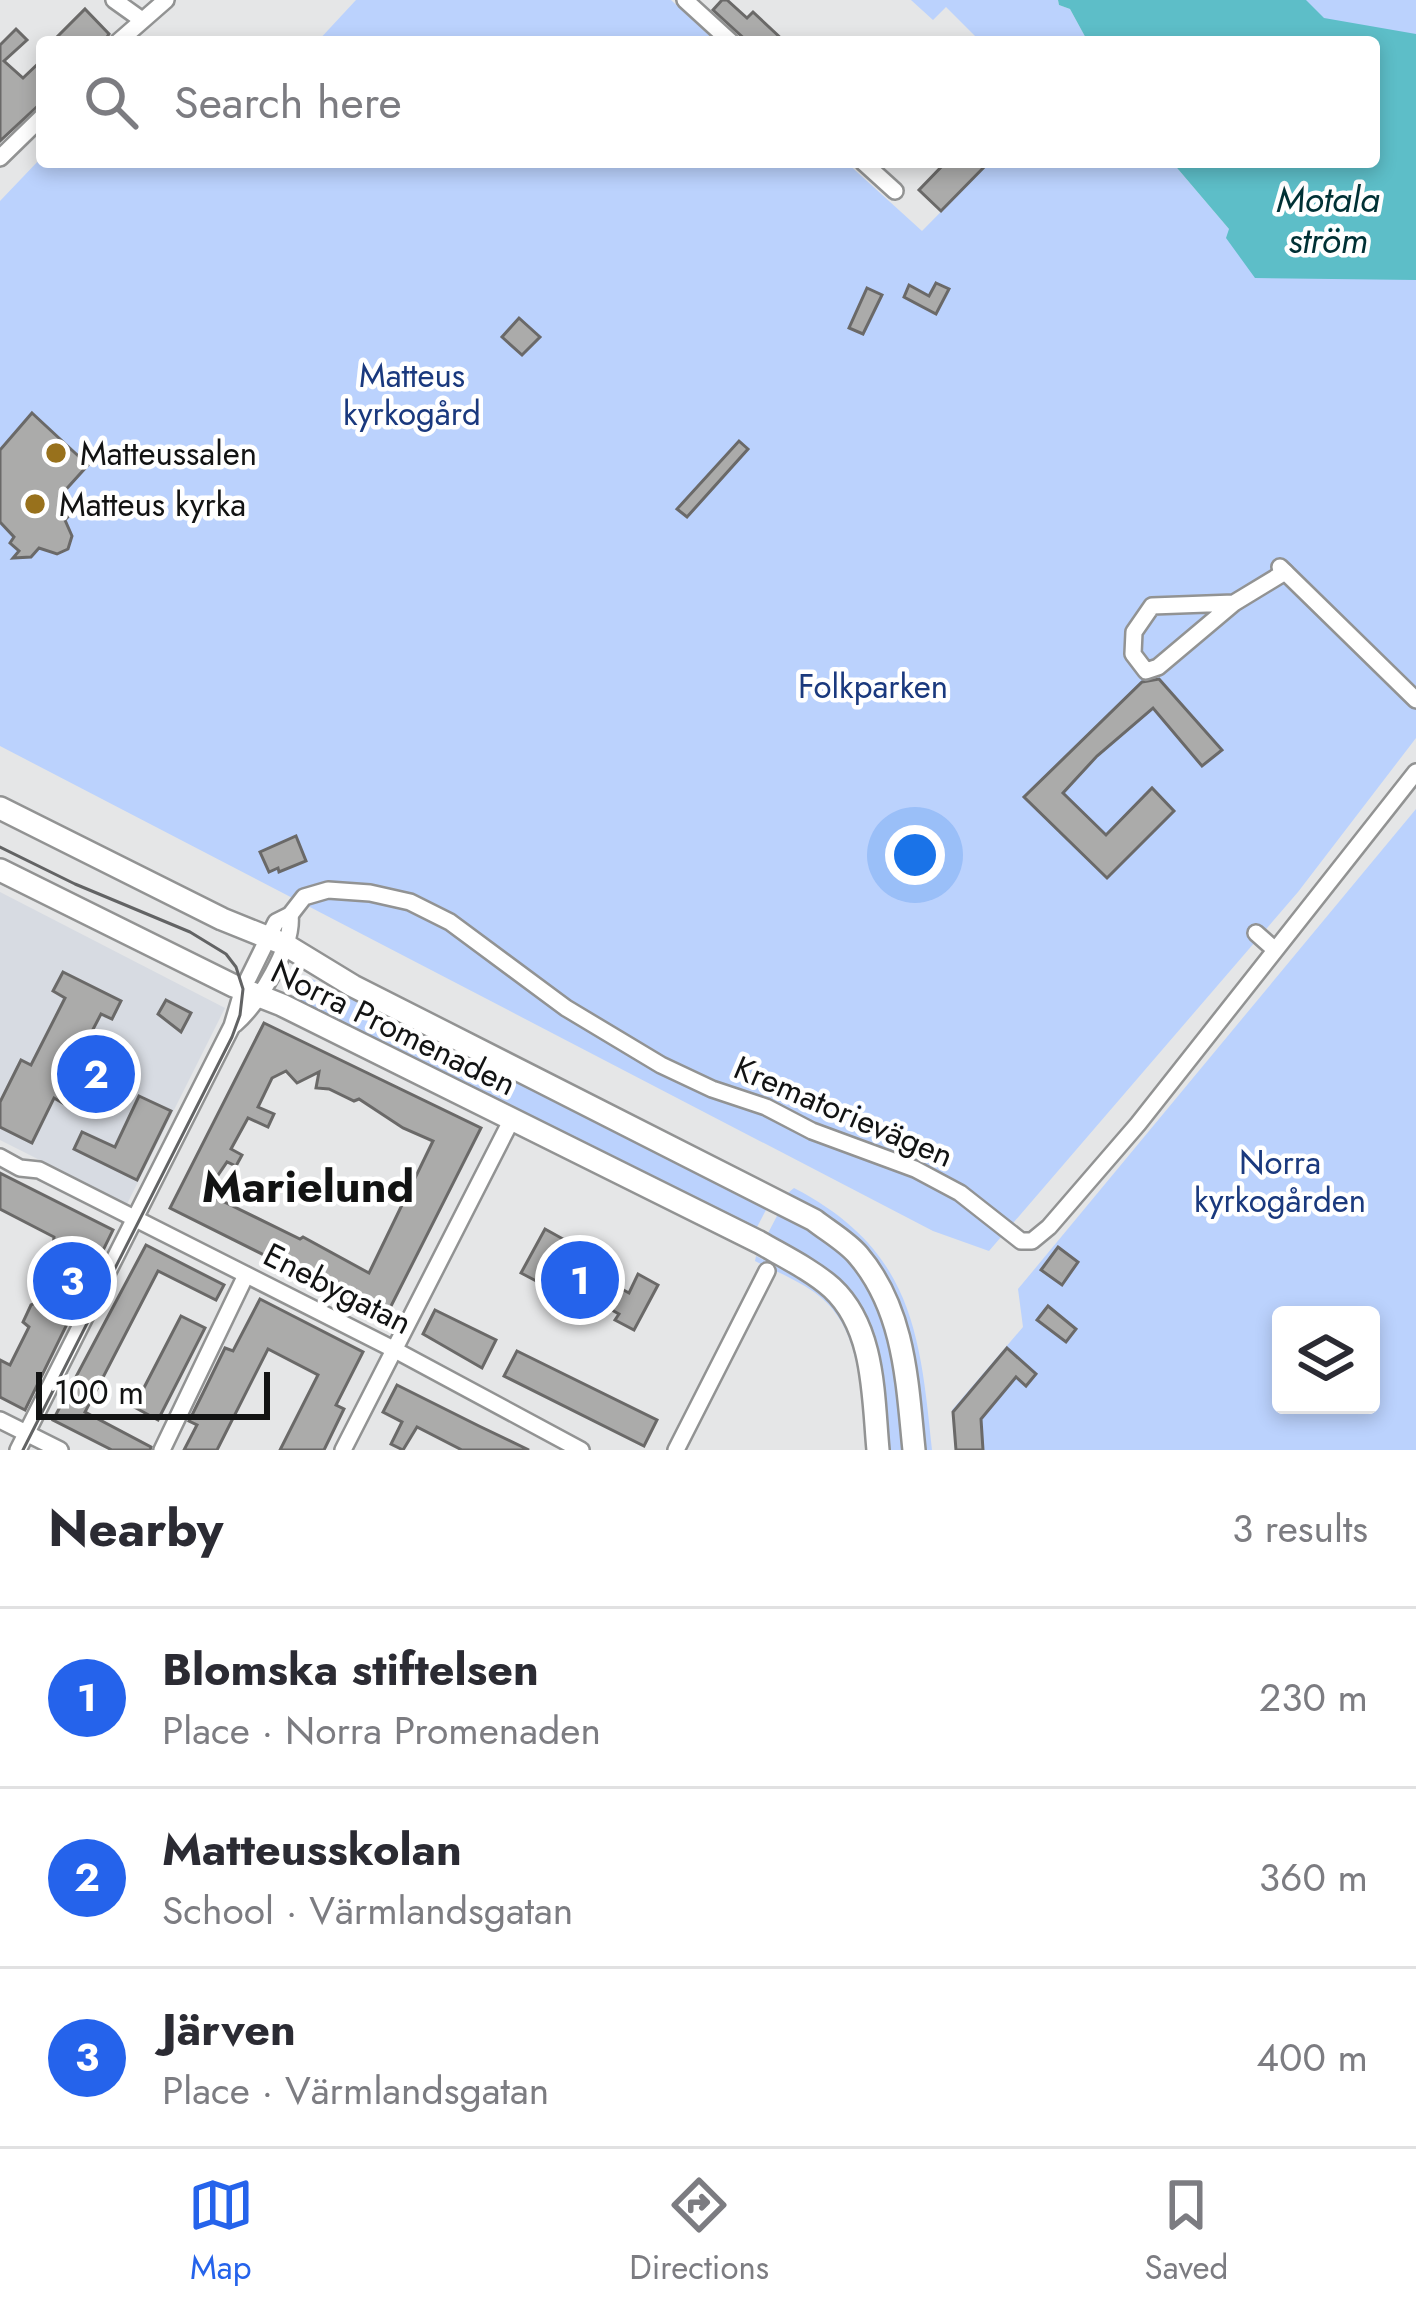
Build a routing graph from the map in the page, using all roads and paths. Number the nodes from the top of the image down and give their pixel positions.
1 (114, 0) edge
2 (166, 0) edge
3 (686, 0) edge
4 (142, 20) junction
5 (125, 36) edge
6 (725, 36) edge
7 (36, 123) edge
8 (0, 158) edge
9 (870, 168) edge
10 (895, 191) dead end
11 (1234, 603) junction
12 (1416, 700) edge
13 (1416, 772) edge
14 (0, 808) edge
15 (0, 870) edge
16 (1256, 933) dead end
17 (273, 947) junction
18 (1274, 949) junction
19 (252, 992) junction
20 (511, 1121) junction
21 (0, 1157) edge
22 (135, 1220) junction
23 (766, 1271) dead end
24 (246, 1274) junction
25 (395, 1350) junction
26 (0, 1420) edge
27 (26, 1433) junction
28 (18, 1450) edge
29 (59, 1450) edge
30 (162, 1450) edge
31 (343, 1450) edge
32 (580, 1450) edge
33 (676, 1450) edge
34 (878, 1450) edge
35 (914, 1450) edge

1 - 4 street
2 - 4 street
3 - 6 street
4 - 5 street
7 - 8 street
9 - 10 street
11 - 11 street
11 - 12 street
13 - 18 street, Krematorievägen
14 - 17 main road, Norra Promenaden
15 - 19 main road, Norra Promenaden
16 - 18 street
17 - 18 street, Krematorievägen
17 - 19 street, Krematorievägen
17 - 35 main road, Norra Promenaden
19 - 20 main road, Norra Promenaden
19 - 22 street, Krematorievägen
20 - 25 street
20 - 34 main road, Norra Promenaden
21 - 22 street, Enebygatan
22 - 24 street, Enebygatan
22 - 27 street, Krematorievägen
23 - 33 street
24 - 25 street, Enebygatan
24 - 30 street
25 - 31 street
25 - 32 street, Enebygatan
26 - 27 street
27 - 28 street, Krematorievägen
27 - 29 street

